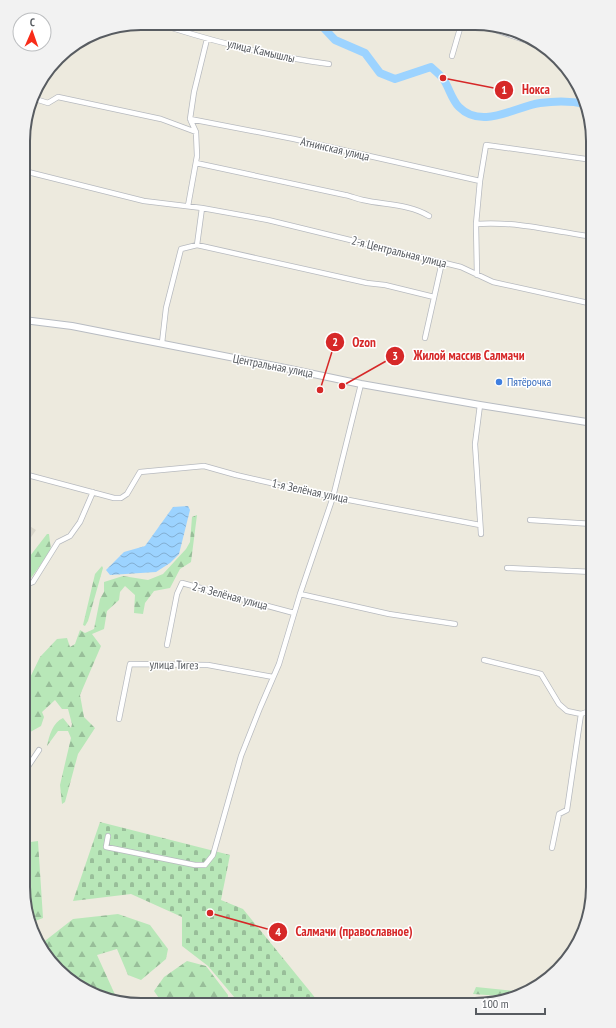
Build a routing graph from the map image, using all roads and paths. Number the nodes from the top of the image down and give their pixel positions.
1 (179, 30) edge
2 (460, 30) edge
3 (207, 38) junction
4 (452, 56) dead end
5 (329, 64) dead end
6 (38, 100) edge
7 (190, 118) junction
8 (196, 132) junction
9 (586, 159) edge
10 (196, 163) junction
11 (30, 172) edge
12 (480, 181) junction
13 (188, 206) junction
14 (202, 208) junction
15 (429, 216) dead end
16 (476, 224) junction
17 (586, 236) edge
18 (197, 245) junction
19 (442, 262) junction
20 (477, 275) junction
21 (434, 297) junction
22 (586, 302) edge
23 (30, 321) edge
24 (425, 338) dead end
25 (162, 343) junction
26 (361, 384) junction
27 (480, 405) junction
28 (586, 422) edge
29 (30, 476) edge
30 (93, 492) junction
31 (333, 497) junction
32 (530, 520) dead end
33 (586, 524) edge
34 (480, 525) junction
35 (481, 534) dead end
36 (507, 568) dead end
37 (586, 572) edge
38 (30, 583) edge
39 (300, 594) junction
40 (294, 613) junction
41 (455, 624) dead end
42 (167, 645) dead end
43 (484, 660) dead end
44 (273, 677) junction
45 (586, 713) edge
46 (582, 714) junction
47 (119, 719) dead end
48 (39, 750) dead end
49 (30, 764) edge
50 (108, 836) dead end
51 (552, 848) dead end

1 - 3 street, улица Камышлы
2 - 4 street
3 - 5 street, улица Камышлы
3 - 7 street
6 - 8 street
7 - 8 street
7 - 12 street, Атнинская улица
8 - 10 street
9 - 12 street
10 - 13 street
10 - 15 street
11 - 13 street, 2-я Центральная улица
12 - 16 street
13 - 14 street, 2-я Центральная улица
14 - 18 street
14 - 19 street, 2-я Центральная улица
16 - 17 street
16 - 20 street
18 - 21 street
18 - 25 street
19 - 20 street, 2-я Центральная улица
19 - 21 street
20 - 22 street, 2-я Центральная улица
21 - 24 street
23 - 25 street, Центральная улица
25 - 26 street, Центральная улица
26 - 27 street, Центральная улица
26 - 31 street
27 - 28 street, Центральная улица
27 - 34 street
29 - 30 street
30 - 31 street, 1-я Зелёная улица
30 - 38 street
31 - 34 street, 1-я Зелёная улица
31 - 39 street
32 - 33 street
34 - 35 street
36 - 37 street
39 - 40 street
39 - 41 street
40 - 42 street, 2-я Зелёная улица
40 - 44 street
43 - 46 street
44 - 47 street, улица Тигез
44 - 50 street
45 - 46 street
46 - 51 street
48 - 49 street

